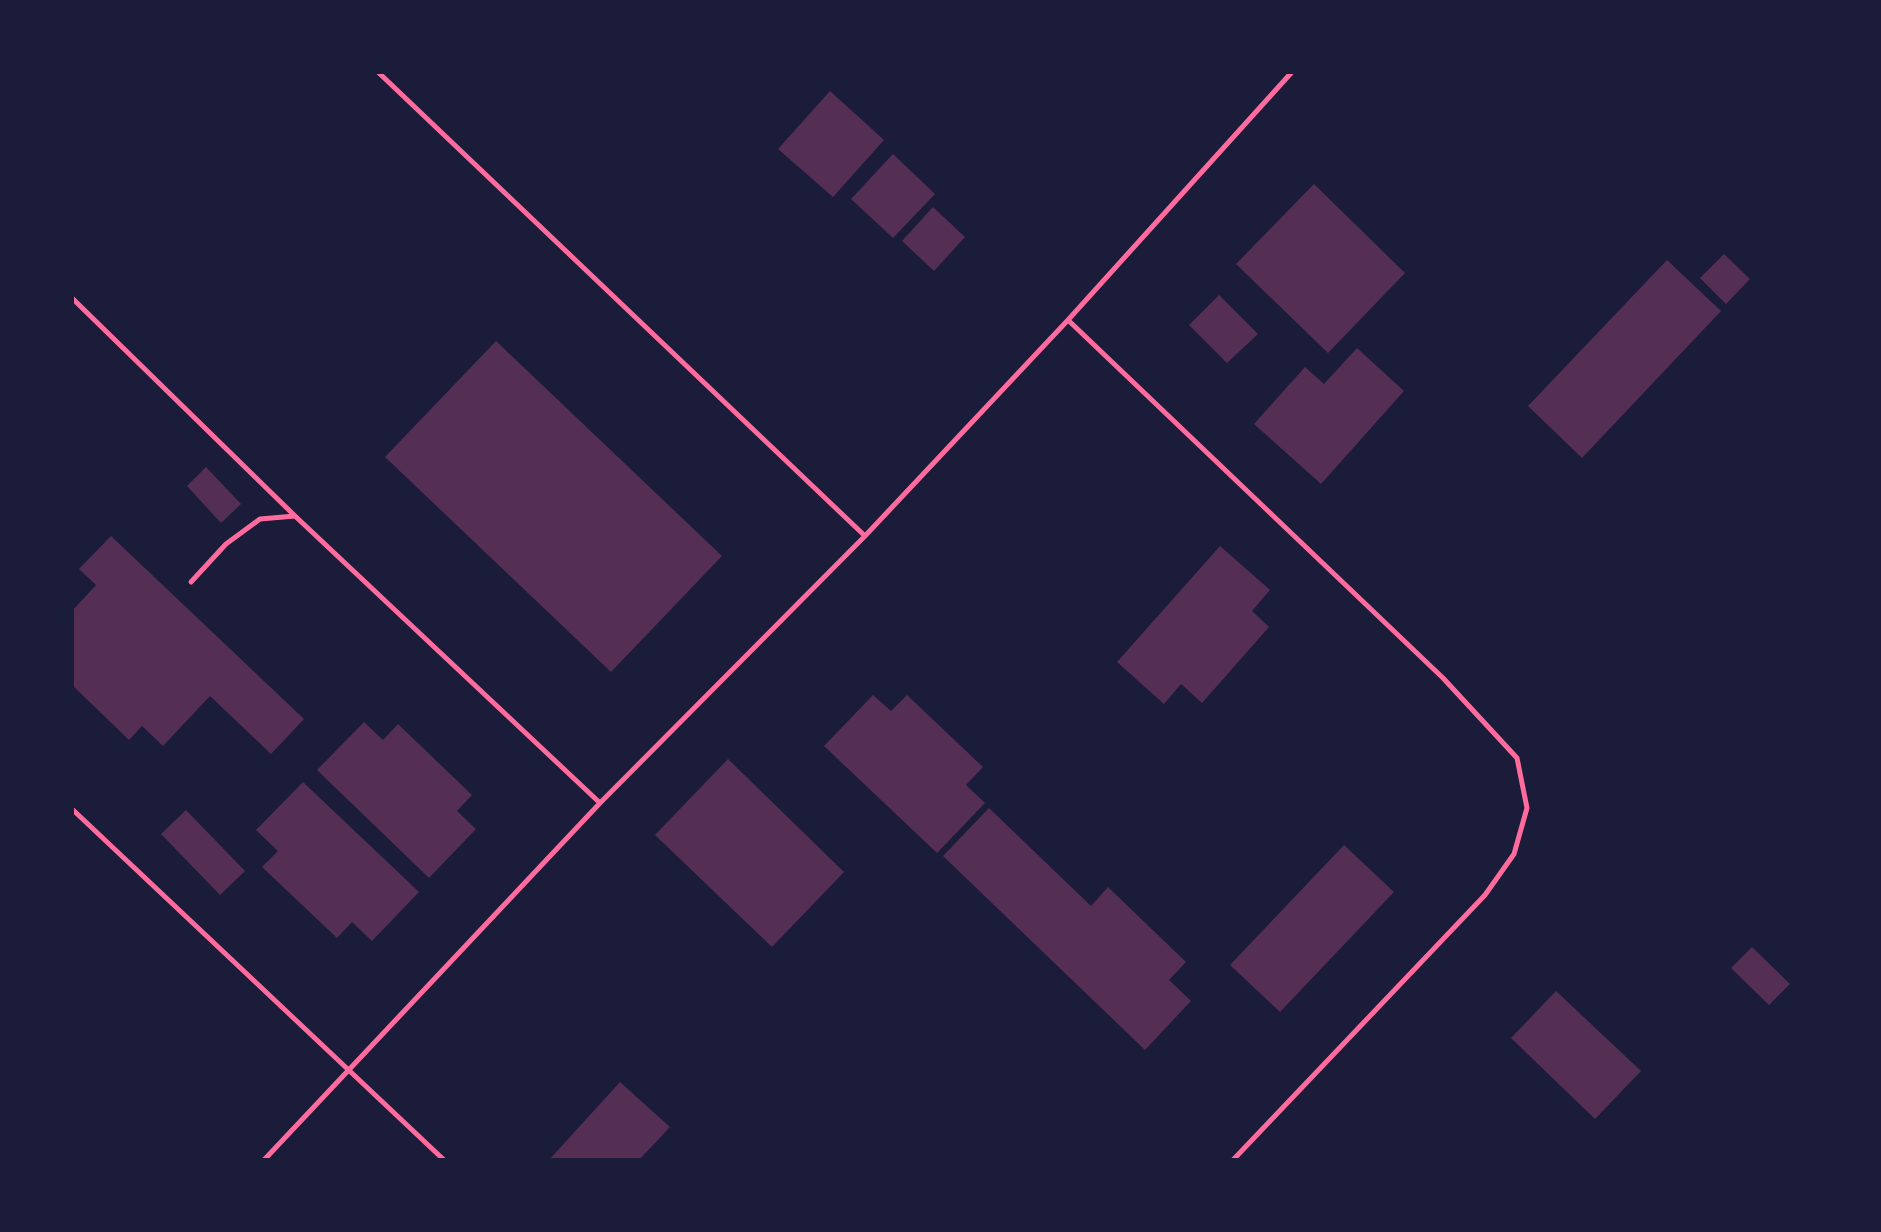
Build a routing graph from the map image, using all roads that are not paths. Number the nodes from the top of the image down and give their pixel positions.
1 (378, 72) edge
2 (1279, 72) edge
3 (1292, 72) edge
4 (1286, 78) junction
5 (72, 298) edge
6 (1068, 320) junction
7 (295, 516) junction
8 (865, 536) junction
9 (191, 582) dead end
10 (600, 803) junction
11 (72, 809) edge
12 (350, 1072) junction
13 (264, 1160) edge
14 (444, 1160) edge
15 (1233, 1160) edge

1 - 8 lane
2 - 4 lane
3 - 4 lane
4 - 6 lane
5 - 7 lane
6 - 8 lane
6 - 15 lane
7 - 9 lane
7 - 10 lane
8 - 10 lane
10 - 12 lane
11 - 12 lane
12 - 13 lane
12 - 14 lane

